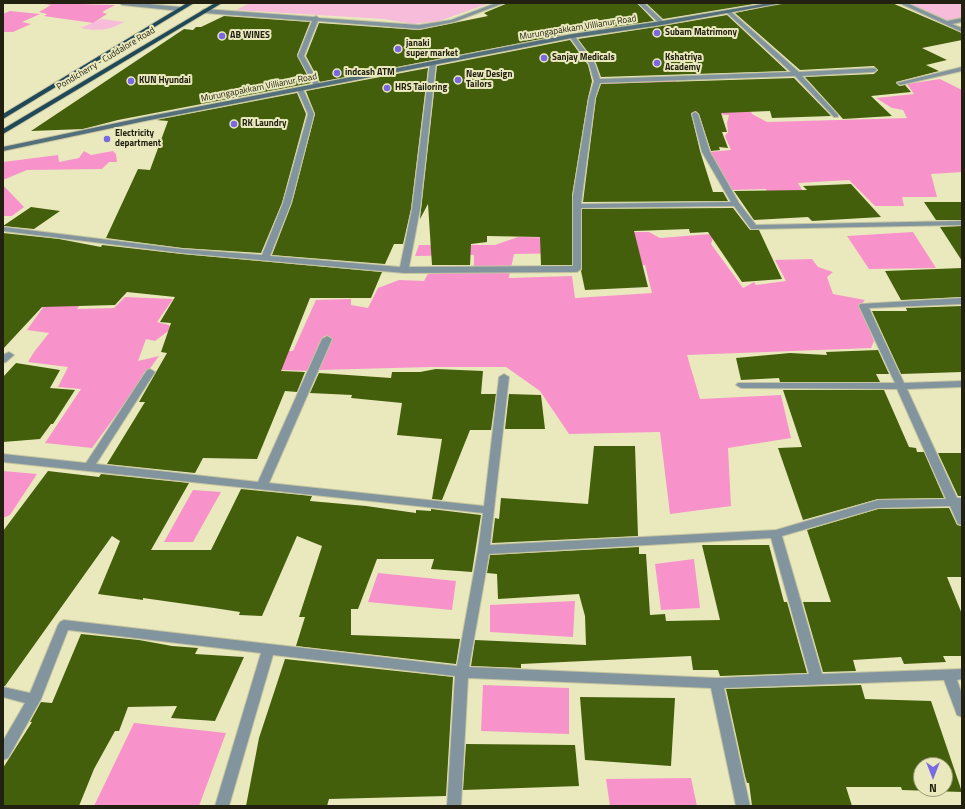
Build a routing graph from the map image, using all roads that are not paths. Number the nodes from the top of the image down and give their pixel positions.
1 (122, 3) edge
2 (191, 3) edge
3 (220, 3) edge
4 (501, 3) edge
5 (641, 3) edge
6 (779, 3) edge
7 (902, 3) edge
8 (180, 9) junction
9 (204, 11) junction
10 (729, 12) junction
11 (316, 18) junction
12 (962, 20) edge
13 (662, 23) junction
14 (946, 23) junction
15 (962, 30) edge
16 (572, 36) junction
17 (433, 63) junction
18 (962, 69) edge
19 (874, 70) dead end
20 (797, 74) junction
21 (597, 82) junction
22 (900, 84) dead end
23 (317, 85) junction
24 (300, 89) junction
25 (695, 114) dead end
26 (836, 116) dead end
27 (3, 117) edge
28 (3, 132) edge
29 (3, 149) edge
30 (736, 204) junction
31 (577, 206) junction
32 (962, 223) edge
33 (3, 229) edge
34 (264, 258) junction
35 (404, 270) junction
36 (962, 301) edge
37 (327, 339) dead end
38 (150, 372) dead end
39 (504, 377) dead end
40 (741, 384) dead end
41 (962, 384) edge
42 (901, 386) junction
43 (3, 458) edge
44 (88, 468) junction
45 (262, 486) junction
46 (958, 502) edge
47 (488, 510) junction
48 (962, 521) edge
49 (776, 534) junction
50 (484, 550) junction
51 (269, 648) junction
52 (462, 672) junction
53 (948, 674) junction
54 (962, 674) edge
55 (817, 679) junction
56 (716, 683) junction
57 (3, 692) edge
58 (34, 699) junction
59 (962, 711) edge
60 (3, 754) edge
61 (222, 806) edge
62 (454, 806) edge
63 (743, 806) edge

1 - 8 street
2 - 8 highway, Pondicherry - Cuddalore Road
3 - 9 highway, Pondicherry - Cuddalore Road
4 - 11 street
5 - 13 street
6 - 10 main road, Murungapakkam Villianur Road
7 - 14 street
8 - 27 highway, Pondicherry - Cuddalore Road
9 - 11 street
9 - 28 highway, Pondicherry - Cuddalore Road
10 - 13 main road, Murungapakkam Villianur Road
10 - 20 street
11 - 23 street
12 - 14 street
13 - 16 main road, Murungapakkam Villianur Road
14 - 15 street
16 - 17 main road, Murungapakkam Villianur Road
16 - 21 street
17 - 23 main road, Murungapakkam Villianur Road
17 - 35 street
18 - 22 street
19 - 20 street
20 - 21 street
20 - 26 street
21 - 31 street
23 - 24 main road, Murungapakkam Villianur Road
24 - 29 main road, Murungapakkam Villianur Road
24 - 34 street
25 - 30 street
30 - 31 street
30 - 32 street
31 - 35 street
33 - 34 street
34 - 35 street
36 - 42 street
37 - 45 street
38 - 44 street
39 - 47 street
40 - 42 street
41 - 42 street
42 - 46 street
43 - 44 street
44 - 45 street
45 - 47 street
46 - 48 street
46 - 49 street
47 - 50 street
49 - 50 street
49 - 55 street
50 - 52 street
51 - 52 street
51 - 58 street
51 - 61 street
52 - 56 street
52 - 62 street
53 - 54 street
53 - 55 street
53 - 59 street
55 - 56 street
56 - 63 street
57 - 58 street
58 - 60 street

